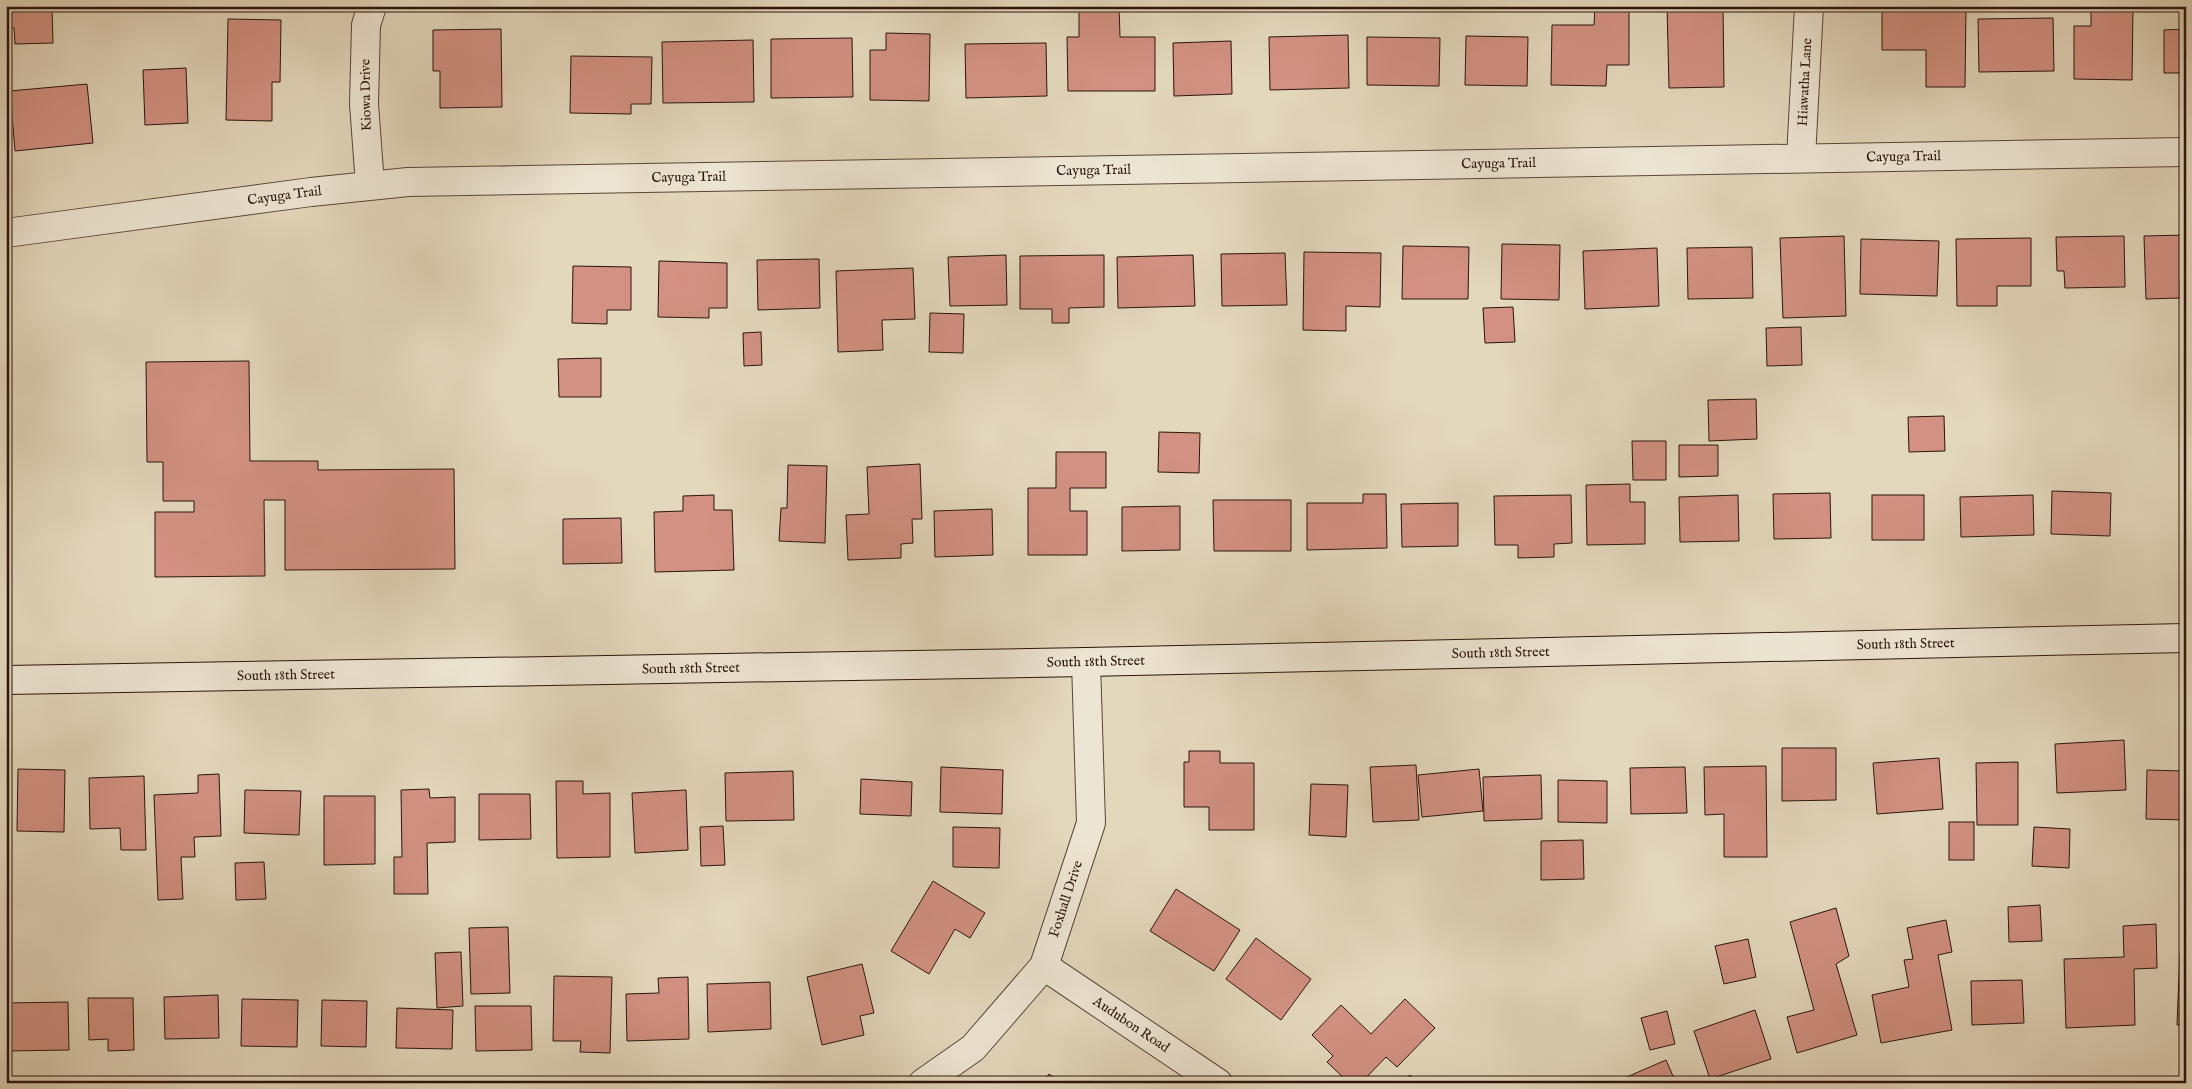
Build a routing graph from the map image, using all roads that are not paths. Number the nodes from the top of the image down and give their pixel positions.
1 (372, 6) edge
2 (1809, 6) edge
3 (2186, 152) edge
4 (1801, 158) junction
5 (370, 185) junction
6 (6, 233) edge
7 (2186, 638) edge
8 (1086, 662) junction
9 (6, 680) edge
10 (1044, 966) junction
11 (923, 1083) edge
12 (1218, 1083) edge

1 - 5 street, Kiowa Drive
2 - 4 street, Hiawatha Lane
3 - 4 street, Cayuga Trail
4 - 5 street, Cayuga Trail
5 - 6 street, Cayuga Trail
7 - 8 street, South 18th Street
8 - 9 street, South 18th Street
8 - 10 street, Foxhall Drive
10 - 11 street, Foxhall Drive
10 - 12 street, Audubon Road

